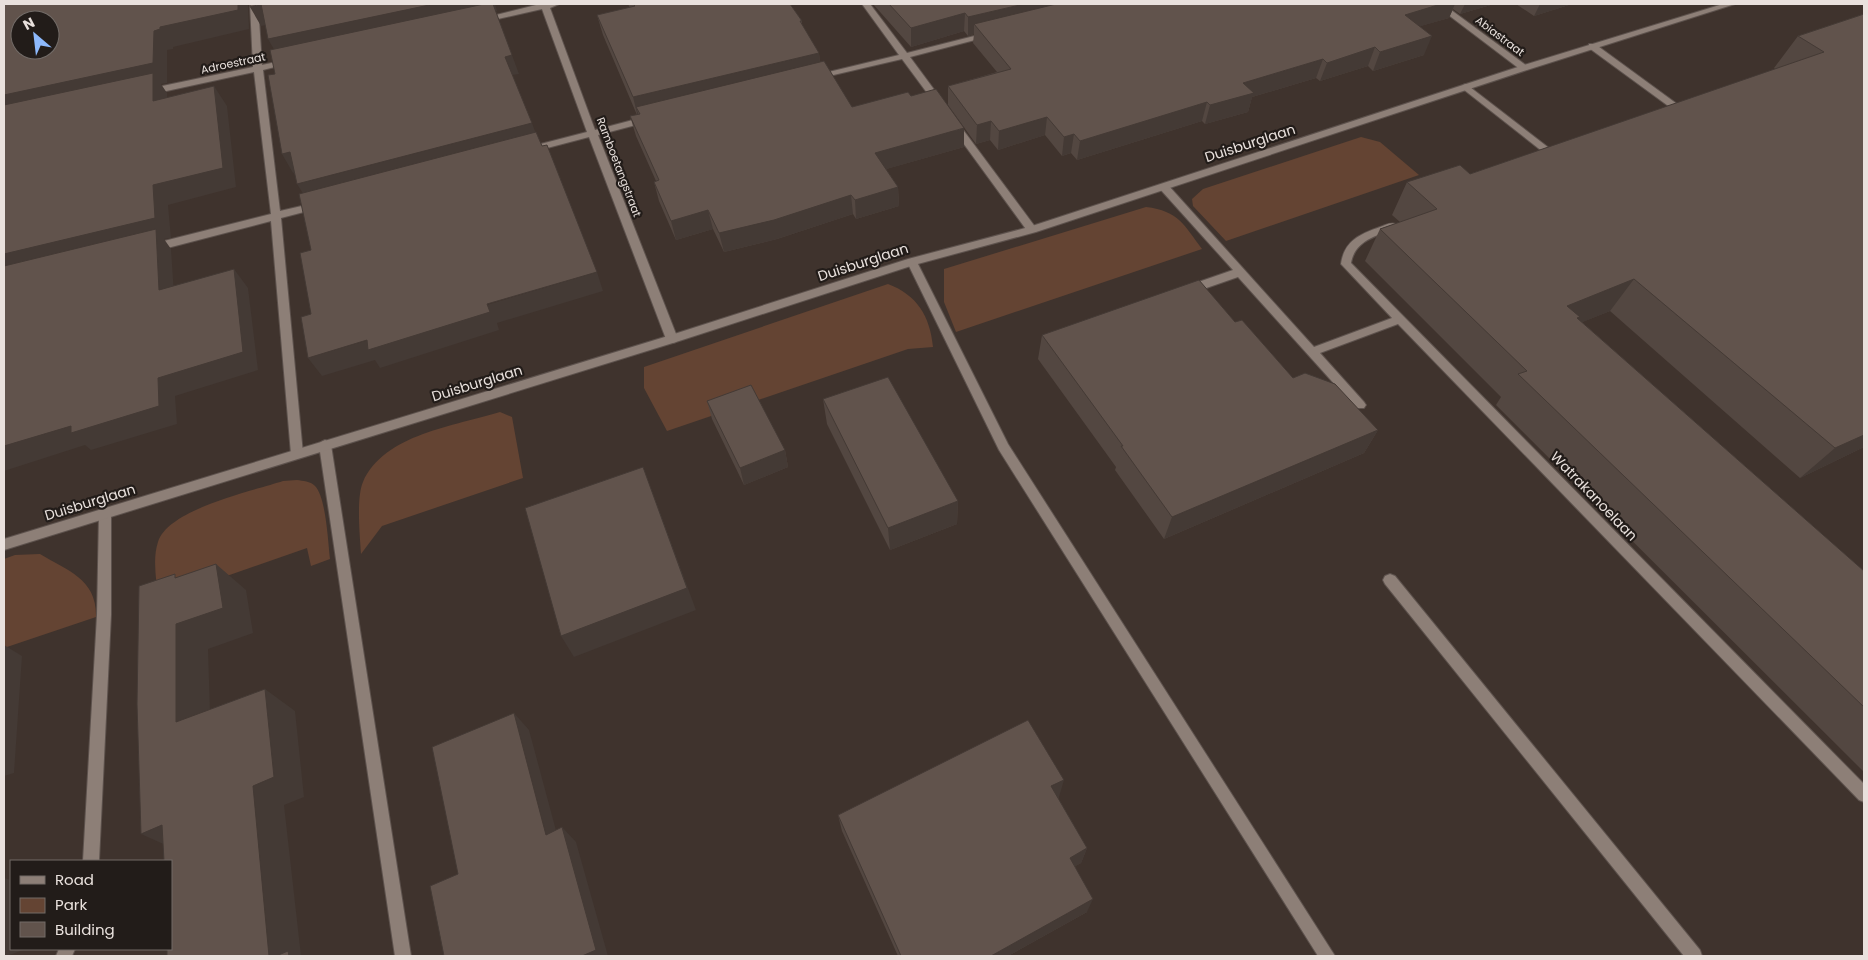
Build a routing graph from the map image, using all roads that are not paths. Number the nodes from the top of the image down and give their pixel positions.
1 (254, 4) edge
2 (548, 4) edge
3 (866, 4) edge
4 (1438, 4) edge
5 (1731, 4) edge
6 (468, 23) edge
7 (1000, 32) edge
8 (1592, 46) junction
9 (904, 56) junction
10 (296, 60) edge
11 (1524, 68) junction
12 (258, 69) junction
13 (800, 82) edge
14 (1466, 87) junction
15 (140, 94) edge
16 (1686, 114) edge
17 (658, 117) edge
18 (592, 133) junction
19 (525, 151) edge
20 (1555, 157) edge
21 (1164, 187) junction
22 (333, 202) edge
23 (276, 217) junction
24 (1392, 226) edge
25 (1032, 230) junction
26 (145, 249) edge
27 (912, 262) junction
28 (1240, 272) junction
29 (1176, 294) edge
30 (1400, 319) junction
31 (672, 339) junction
32 (1312, 352) junction
33 (1360, 405) dead end
34 (325, 446) junction
35 (297, 454) junction
36 (104, 513) junction
37 (4, 545) edge
38 (1390, 580) dead end
39 (1864, 795) edge
40 (91, 860) edge
41 (403, 956) edge
42 (1327, 956) edge
43 (1694, 956) edge

1 - 12 street
2 - 6 street
2 - 18 street, Ramboetangstraat
3 - 9 street
4 - 11 street, Abiastraat
5 - 8 street, Duisburglaan
7 - 9 street
8 - 11 street, Duisburglaan
8 - 16 street
9 - 13 street
9 - 25 street
10 - 12 street, Adroestraat
11 - 14 street, Duisburglaan
12 - 15 street, Adroestraat
12 - 23 street
14 - 20 street
14 - 21 street, Duisburglaan
17 - 18 street
18 - 19 street
18 - 31 street, Ramboetangstraat
21 - 25 street, Duisburglaan
21 - 28 street
22 - 23 street
23 - 26 street
23 - 35 street
24 - 30 street, Watrakanoelaan
25 - 27 street, Duisburglaan
27 - 31 street, Duisburglaan
27 - 42 street
28 - 29 street
28 - 32 street
30 - 32 street
30 - 39 street, Watrakanoelaan
31 - 34 street, Duisburglaan
32 - 33 street
34 - 35 street, Duisburglaan
34 - 41 street
35 - 36 street, Duisburglaan
36 - 37 street, Duisburglaan
36 - 40 street
38 - 43 street

